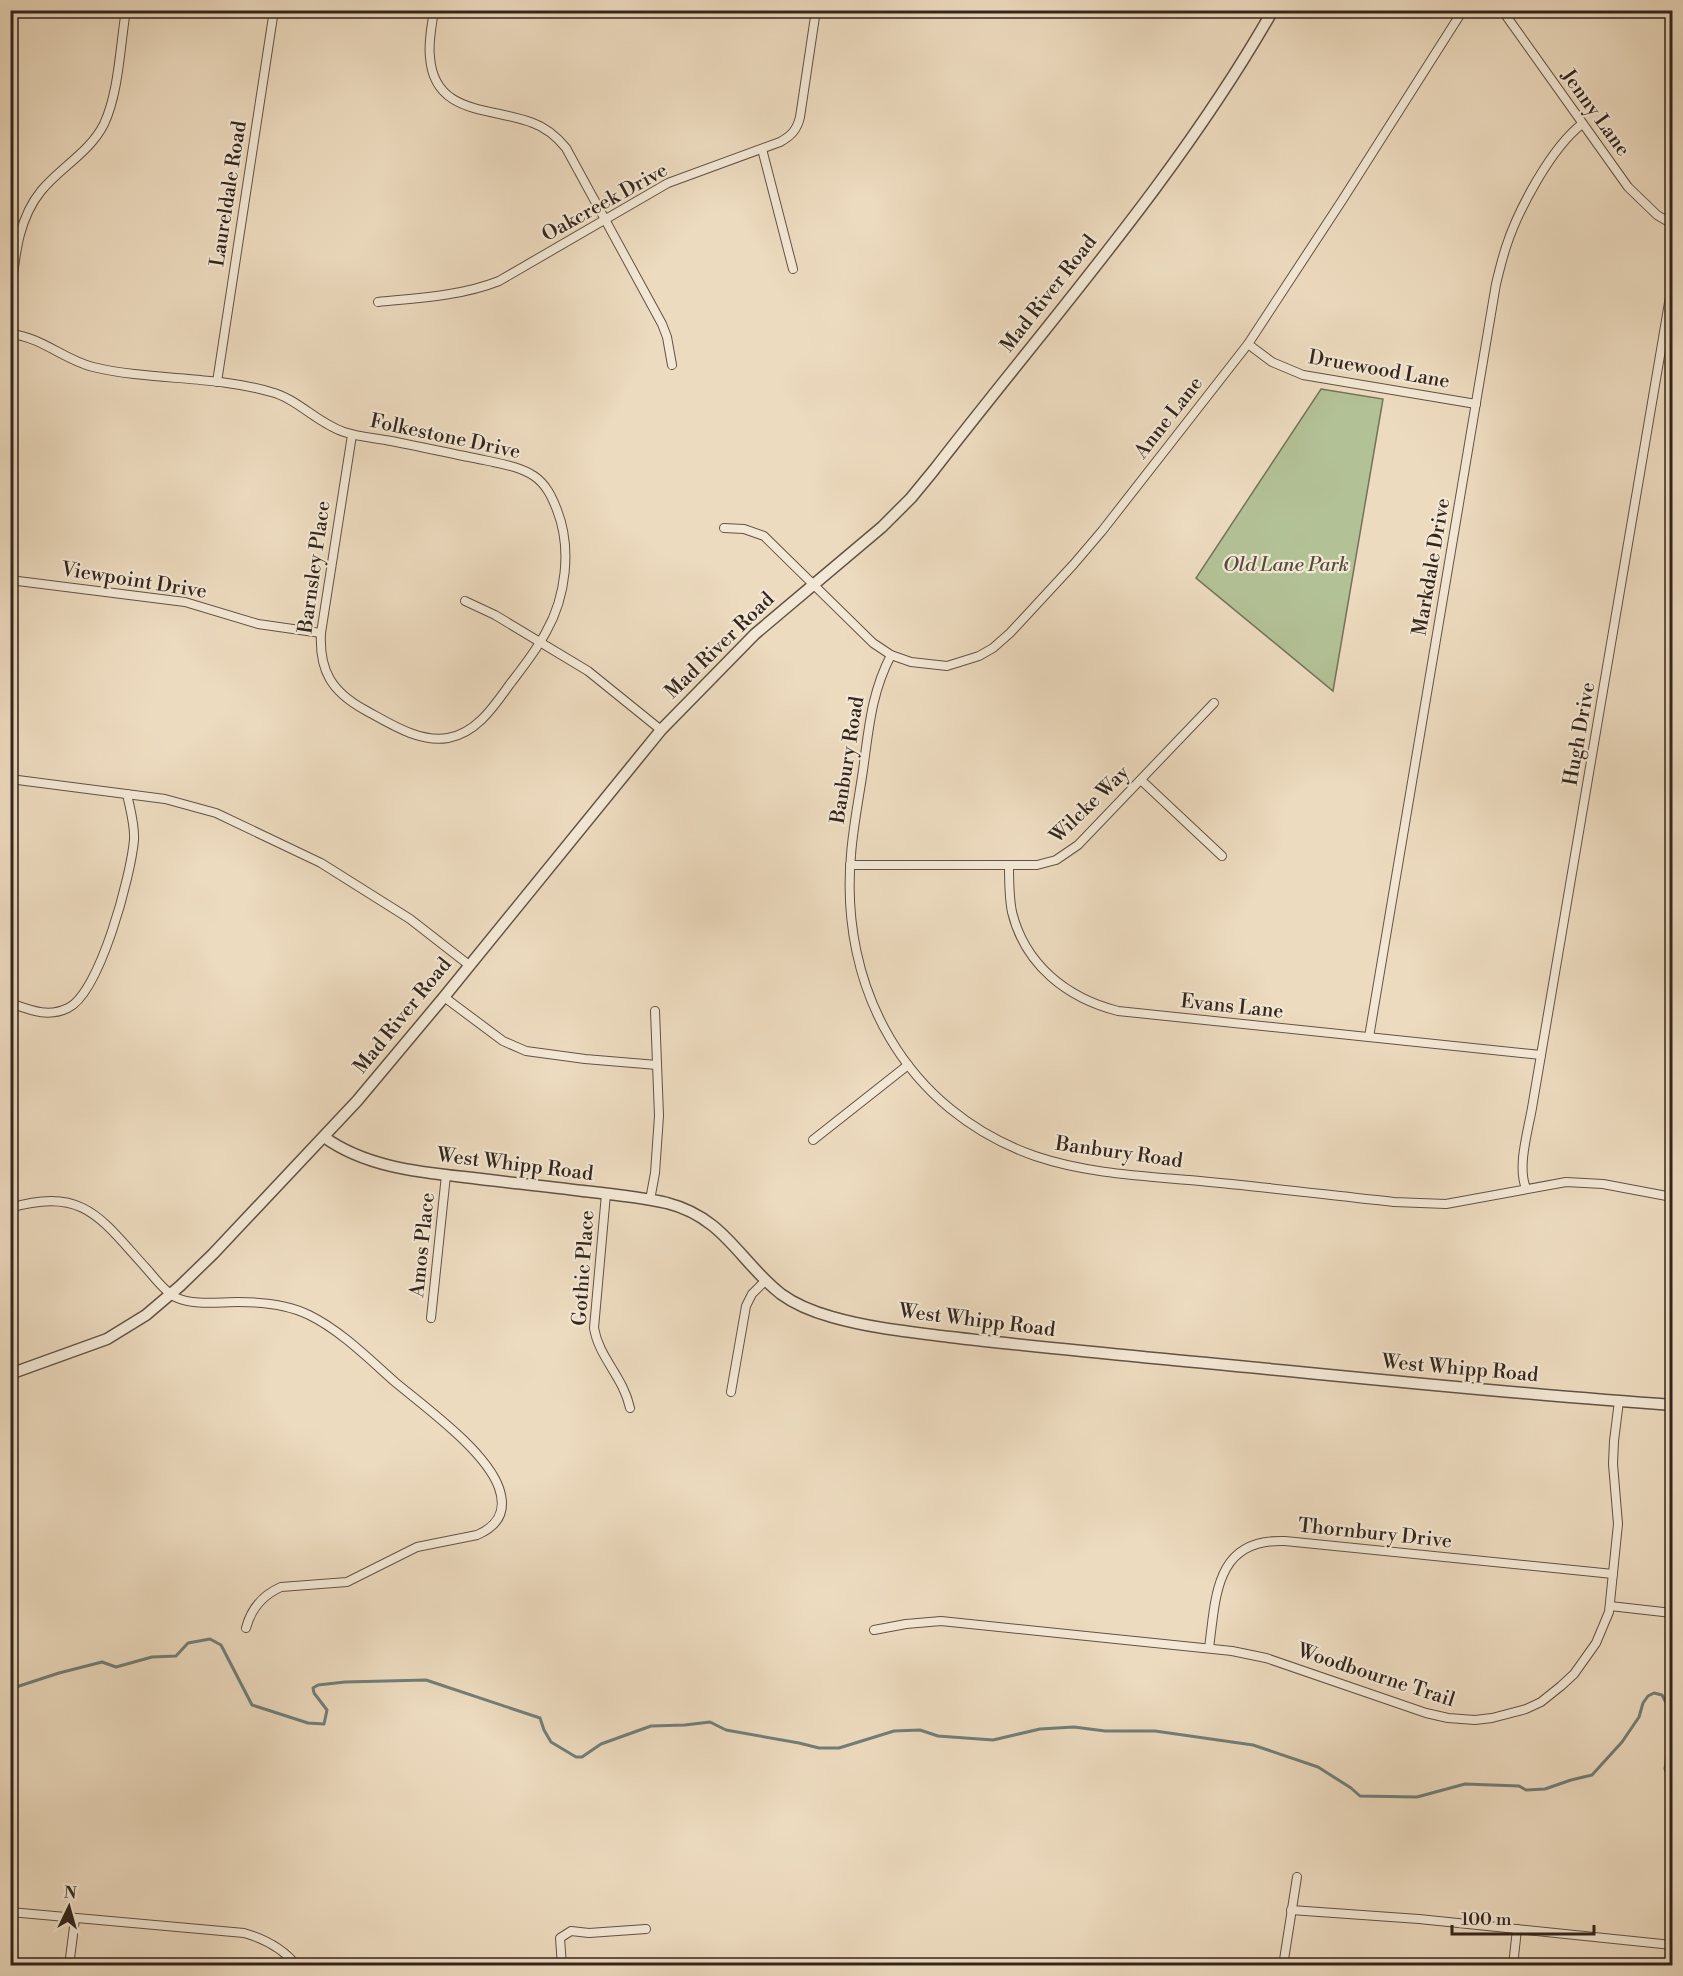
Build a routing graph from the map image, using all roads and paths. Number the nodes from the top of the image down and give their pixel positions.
1 (126, 10) edge
2 (274, 10) edge
3 (434, 10) edge
4 (816, 10) edge
5 (1273, 10) edge
6 (1463, 10) edge
7 (1502, 10) edge
8 (1582, 124) junction
9 (762, 149) junction
10 (606, 219) junction
11 (1672, 224) edge
12 (793, 269) dead end
13 (1672, 285) edge
14 (10, 300) edge
15 (378, 302) dead end
16 (10, 334) edge
17 (1248, 344) junction
18 (672, 365) dead end
19 (217, 382) junction
20 (1476, 404) junction
21 (352, 435) junction
22 (724, 528) dead end
23 (10, 580) edge
24 (813, 585) junction
25 (465, 601) dead end
26 (321, 633) junction
27 (541, 642) junction
28 (891, 656) junction
29 (345, 698) joint
30 (1214, 703) dead end
31 (661, 730) junction
32 (10, 779) edge
33 (1141, 780) junction
34 (127, 794) junction
35 (1222, 856) dead end
36 (850, 865) junction
37 (1009, 865) junction
38 (469, 964) junction
39 (444, 997) junction
40 (10, 1002) edge
41 (655, 1011) dead end
42 (1369, 1037) junction
43 (1541, 1055) junction
44 (657, 1065) junction
45 (908, 1065) junction
46 (324, 1137) junction
47 (813, 1140) dead end
48 (446, 1175) junction
49 (1526, 1188) junction
50 (606, 1194) junction
51 (1672, 1197) edge
52 (650, 1200) junction
53 (10, 1208) edge
54 (766, 1280) junction
55 (172, 1294) junction
56 (432, 1318) dead end
57 (10, 1374) edge
58 (731, 1392) dead end
59 (1619, 1401) junction
60 (1672, 1405) edge
61 (630, 1408) dead end
62 (1613, 1574) junction
63 (1610, 1606) junction
64 (1672, 1612) edge
65 (246, 1628) dead end
66 (874, 1630) dead end
67 (1209, 1648) junction
68 (1297, 1877) dead end
69 (1291, 1910) junction
70 (10, 1912) edge
71 (75, 1918) junction
72 (646, 1929) dead end
73 (1517, 1929) junction
74 (1672, 1945) edge
75 (69, 1965) edge
76 (297, 1965) edge
77 (562, 1965) edge
78 (1283, 1965) edge
79 (1513, 1965) edge

1 - 14 street
2 - 19 street, Laureldale Road
3 - 10 street
4 - 9 street, Oakcreek Drive
5 - 24 street, Mad River Road
6 - 17 street, Anne Lane
7 - 8 street, Jenny Lane
8 - 11 street, Jenny Lane
8 - 20 street, Markdale Drive
9 - 10 street, Oakcreek Drive
9 - 12 street
10 - 15 street, Oakcreek Drive
10 - 18 street
13 - 43 street, Hugh Drive
16 - 19 street, Folkestone Drive
17 - 20 street, Druewood Lane
17 - 28 street, Anne Lane
19 - 21 street, Folkestone Drive
20 - 42 street, Markdale Drive
21 - 26 street, Barnsley Place
21 - 27 street, Folkestone Drive
22 - 24 street, Anne Lane
23 - 26 street, Viewpoint Drive
24 - 28 street, Anne Lane
24 - 31 street, Mad River Road
25 - 27 street
26 - 29 street, Barnsley Place
27 - 29 street, Folkestone Drive
27 - 31 street
28 - 36 street, Banbury Road
30 - 33 street, Wilcke Way
31 - 38 street, Mad River Road
32 - 34 street
33 - 35 street
33 - 37 street, Wilcke Way
34 - 38 street
34 - 40 street
36 - 37 street, Wilcke Way
36 - 45 street, Banbury Road
37 - 42 street, Evans Lane
38 - 39 street, Mad River Road
39 - 44 street
39 - 46 street, Mad River Road
41 - 44 street
42 - 43 street, Evans Lane
43 - 49 street, Hugh Drive
44 - 52 street
45 - 47 street
45 - 49 street, Banbury Road
46 - 48 street, West Whipp Road
46 - 55 street, Mad River Road
48 - 50 street, West Whipp Road
48 - 56 street, Amos Place
49 - 51 street, Banbury Road
50 - 52 street, West Whipp Road
50 - 61 street, Gothic Place
52 - 54 street, West Whipp Road
53 - 55 street
54 - 58 street
54 - 59 street, West Whipp Road
55 - 57 street, Mad River Road
55 - 65 street
59 - 60 street, West Whipp Road
59 - 62 street, Woodbourne Trail
62 - 63 street, Woodbourne Trail
62 - 67 street, Thornbury Drive
63 - 64 street
63 - 67 street, Woodbourne Trail
66 - 67 street, Woodbourne Trail
68 - 69 street
69 - 73 street
69 - 78 street
70 - 71 street
71 - 75 street
71 - 76 street
72 - 77 street
73 - 74 street
73 - 79 street

